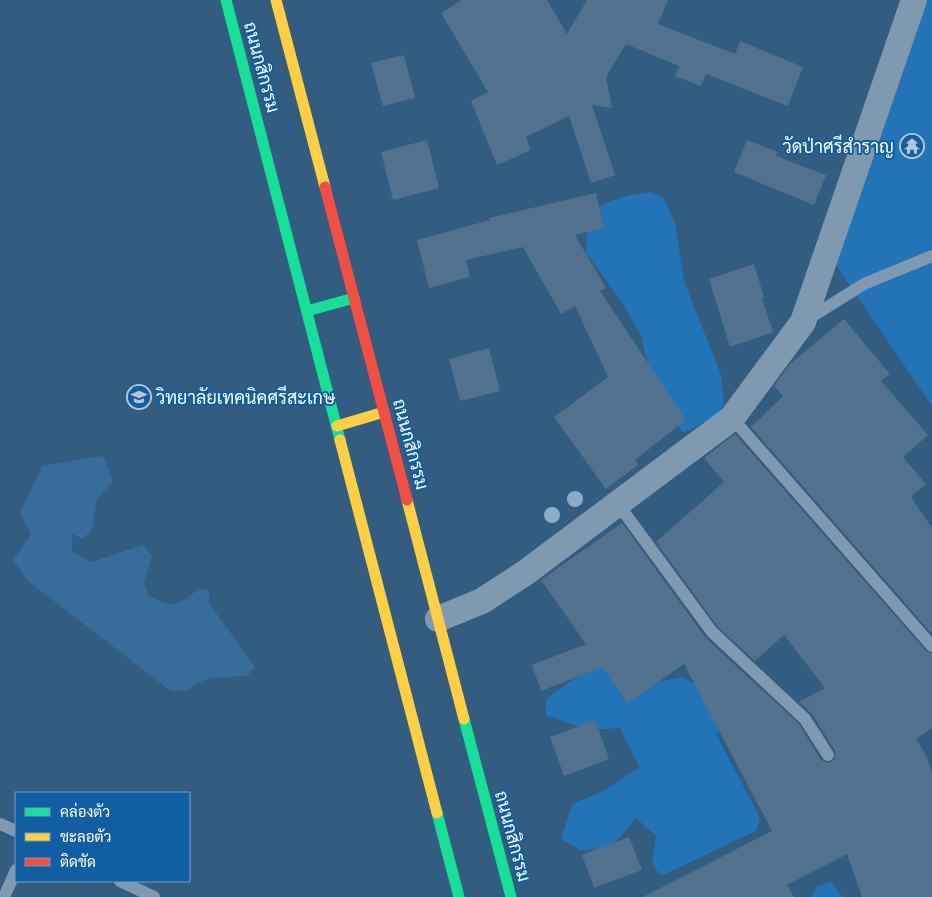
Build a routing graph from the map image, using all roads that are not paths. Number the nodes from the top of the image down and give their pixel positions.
1 (226, 0) edge
2 (276, 0) edge
3 (914, 0) edge
4 (932, 256) edge
5 (354, 298) junction
6 (307, 311) junction
7 (803, 322) junction
8 (384, 412) junction
9 (732, 418) junction
10 (337, 426) junction
11 (618, 504) junction
12 (438, 620) junction
13 (932, 646) edge
14 (828, 755) dead end
15 (0, 824) edge
16 (15, 831) edge
17 (15, 872) edge
18 (122, 882) edge
19 (4, 897) edge
20 (154, 897) edge
21 (458, 897) edge
22 (511, 897) edge

1 - 6 main road, ถนนกสิกรรม
2 - 5 main road, ถนนกสิกรรม
3 - 7 street
4 - 7 lane
5 - 6 main road
5 - 8 main road, ถนนกสิกรรม
6 - 10 main road, ถนนกสิกรรม
7 - 9 street
8 - 10 main road
8 - 12 main road, ถนนกสิกรรม
9 - 11 street
9 - 13 lane
10 - 21 main road, ถนนกสิกรรม
11 - 12 street
11 - 14 lane
12 - 22 main road, ถนนกสิกรรม
15 - 16 lane
17 - 19 lane
18 - 20 lane

